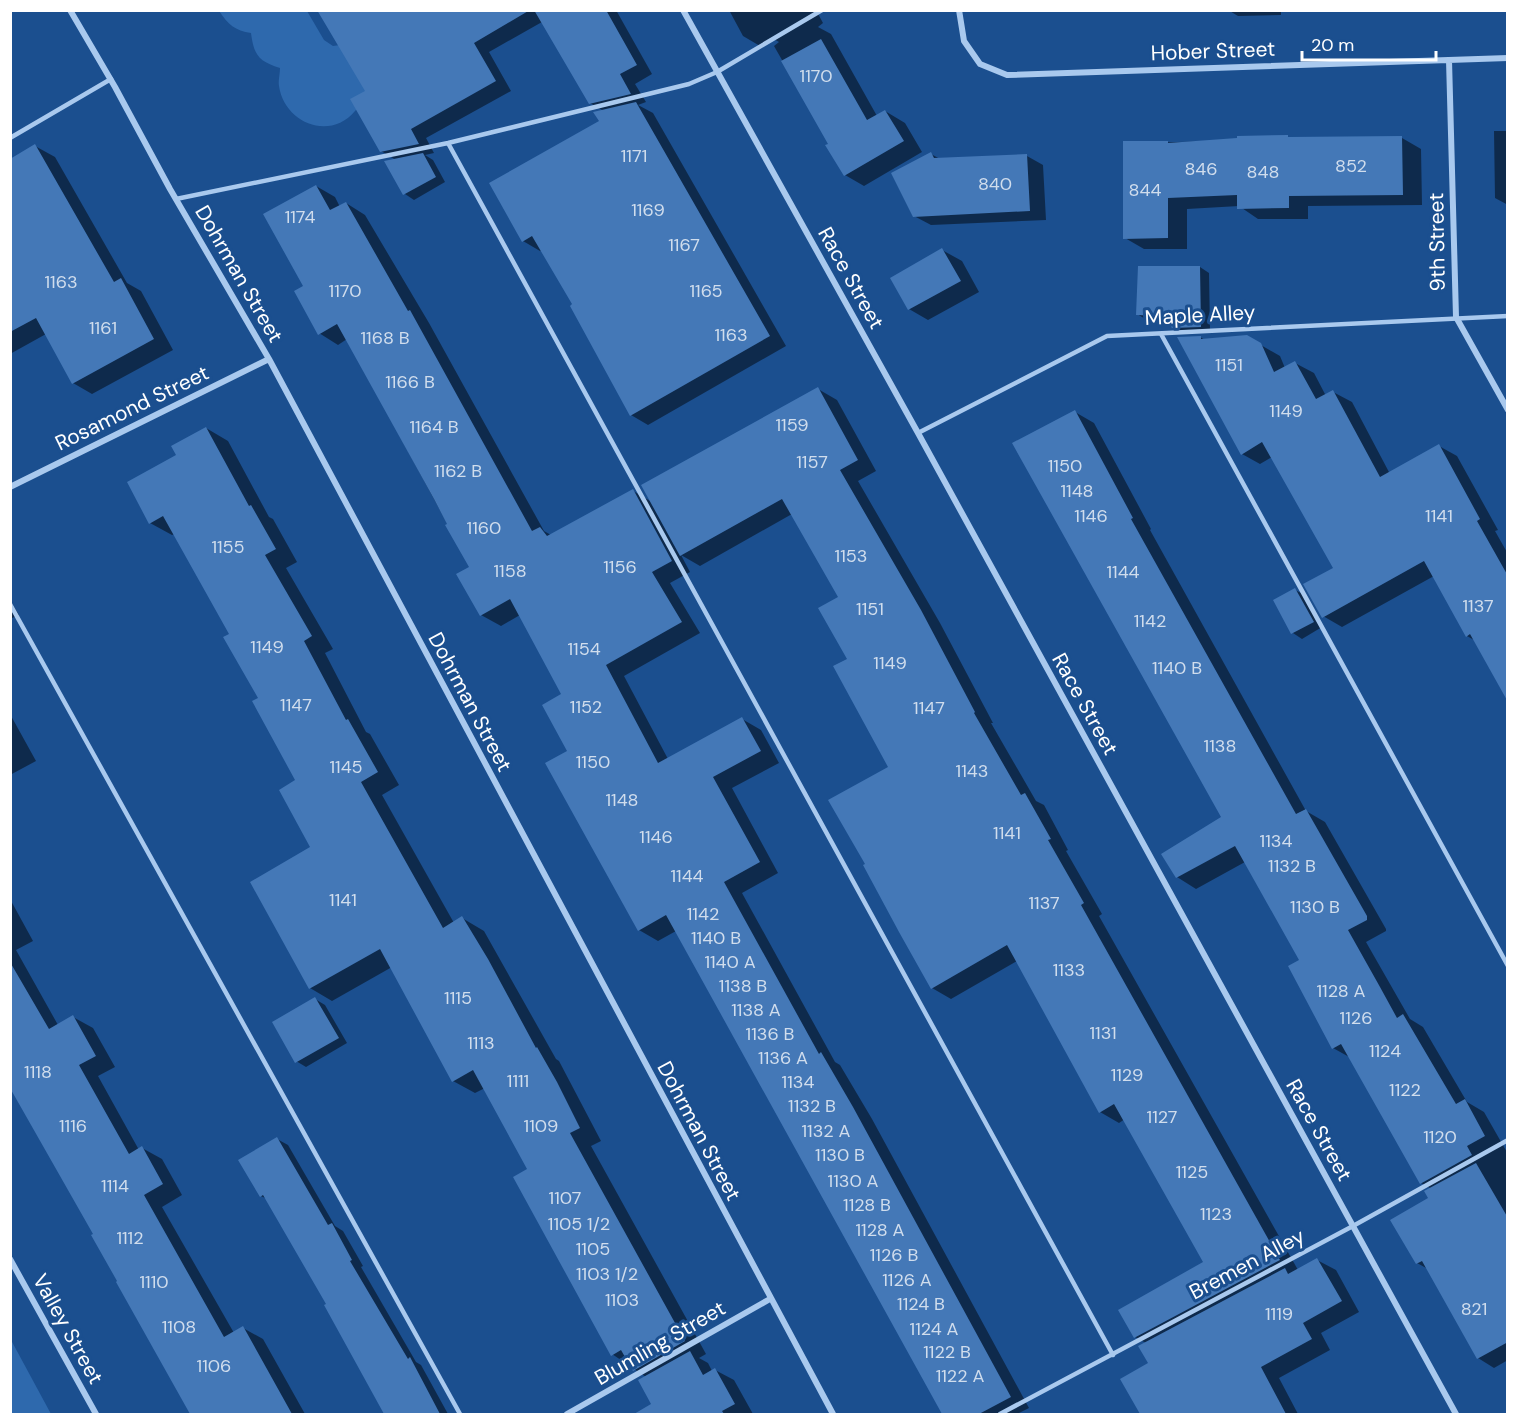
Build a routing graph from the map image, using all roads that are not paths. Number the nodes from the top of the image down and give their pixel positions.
1 (70, 10) edge
2 (683, 10) edge
3 (822, 10) edge
4 (959, 10) edge
5 (1508, 58) edge
6 (1449, 60) junction
7 (717, 72) junction
8 (111, 79) junction
9 (10, 138) edge
10 (448, 143) junction
11 (176, 199) junction
12 (1508, 316) edge
13 (1456, 317) junction
14 (1161, 334) junction
15 (269, 359) junction
16 (1508, 410) edge
17 (918, 433) junction
18 (10, 487) edge
19 (10, 604) edge
20 (1508, 966) edge
21 (1508, 1140) edge
22 (1353, 1226) junction
23 (10, 1259) edge
24 (770, 1299) junction
25 (1113, 1355) junction
26 (96, 1414) edge
27 (460, 1414) edge
28 (567, 1414) edge
29 (833, 1414) edge
30 (1000, 1414) edge
31 (1456, 1414) edge

1 - 8 street, Dohrman Street
2 - 7 street, Race Street
3 - 7 lane
4 - 6 street, Hober Street
5 - 6 street, Hober Street
6 - 13 street, 9th Street
7 - 10 lane
7 - 17 street, Race Street
8 - 9 lane
8 - 11 street, Dohrman Street
10 - 11 lane
10 - 25 lane
11 - 15 street, Dohrman Street
12 - 13 lane, Maple Alley
13 - 14 lane, Maple Alley
13 - 16 street, 9th Street
14 - 17 lane, Maple Alley
14 - 20 lane
15 - 18 street, Rosamond Street
15 - 24 street, Dohrman Street
17 - 22 street, Race Street
19 - 27 lane
21 - 22 lane, Bremen Alley
22 - 25 lane, Bremen Alley
22 - 31 street, Race Street
23 - 26 street, Valley Street
24 - 28 street, Blumling Street
24 - 29 street, Dohrman Street
25 - 30 lane, Bremen Alley

